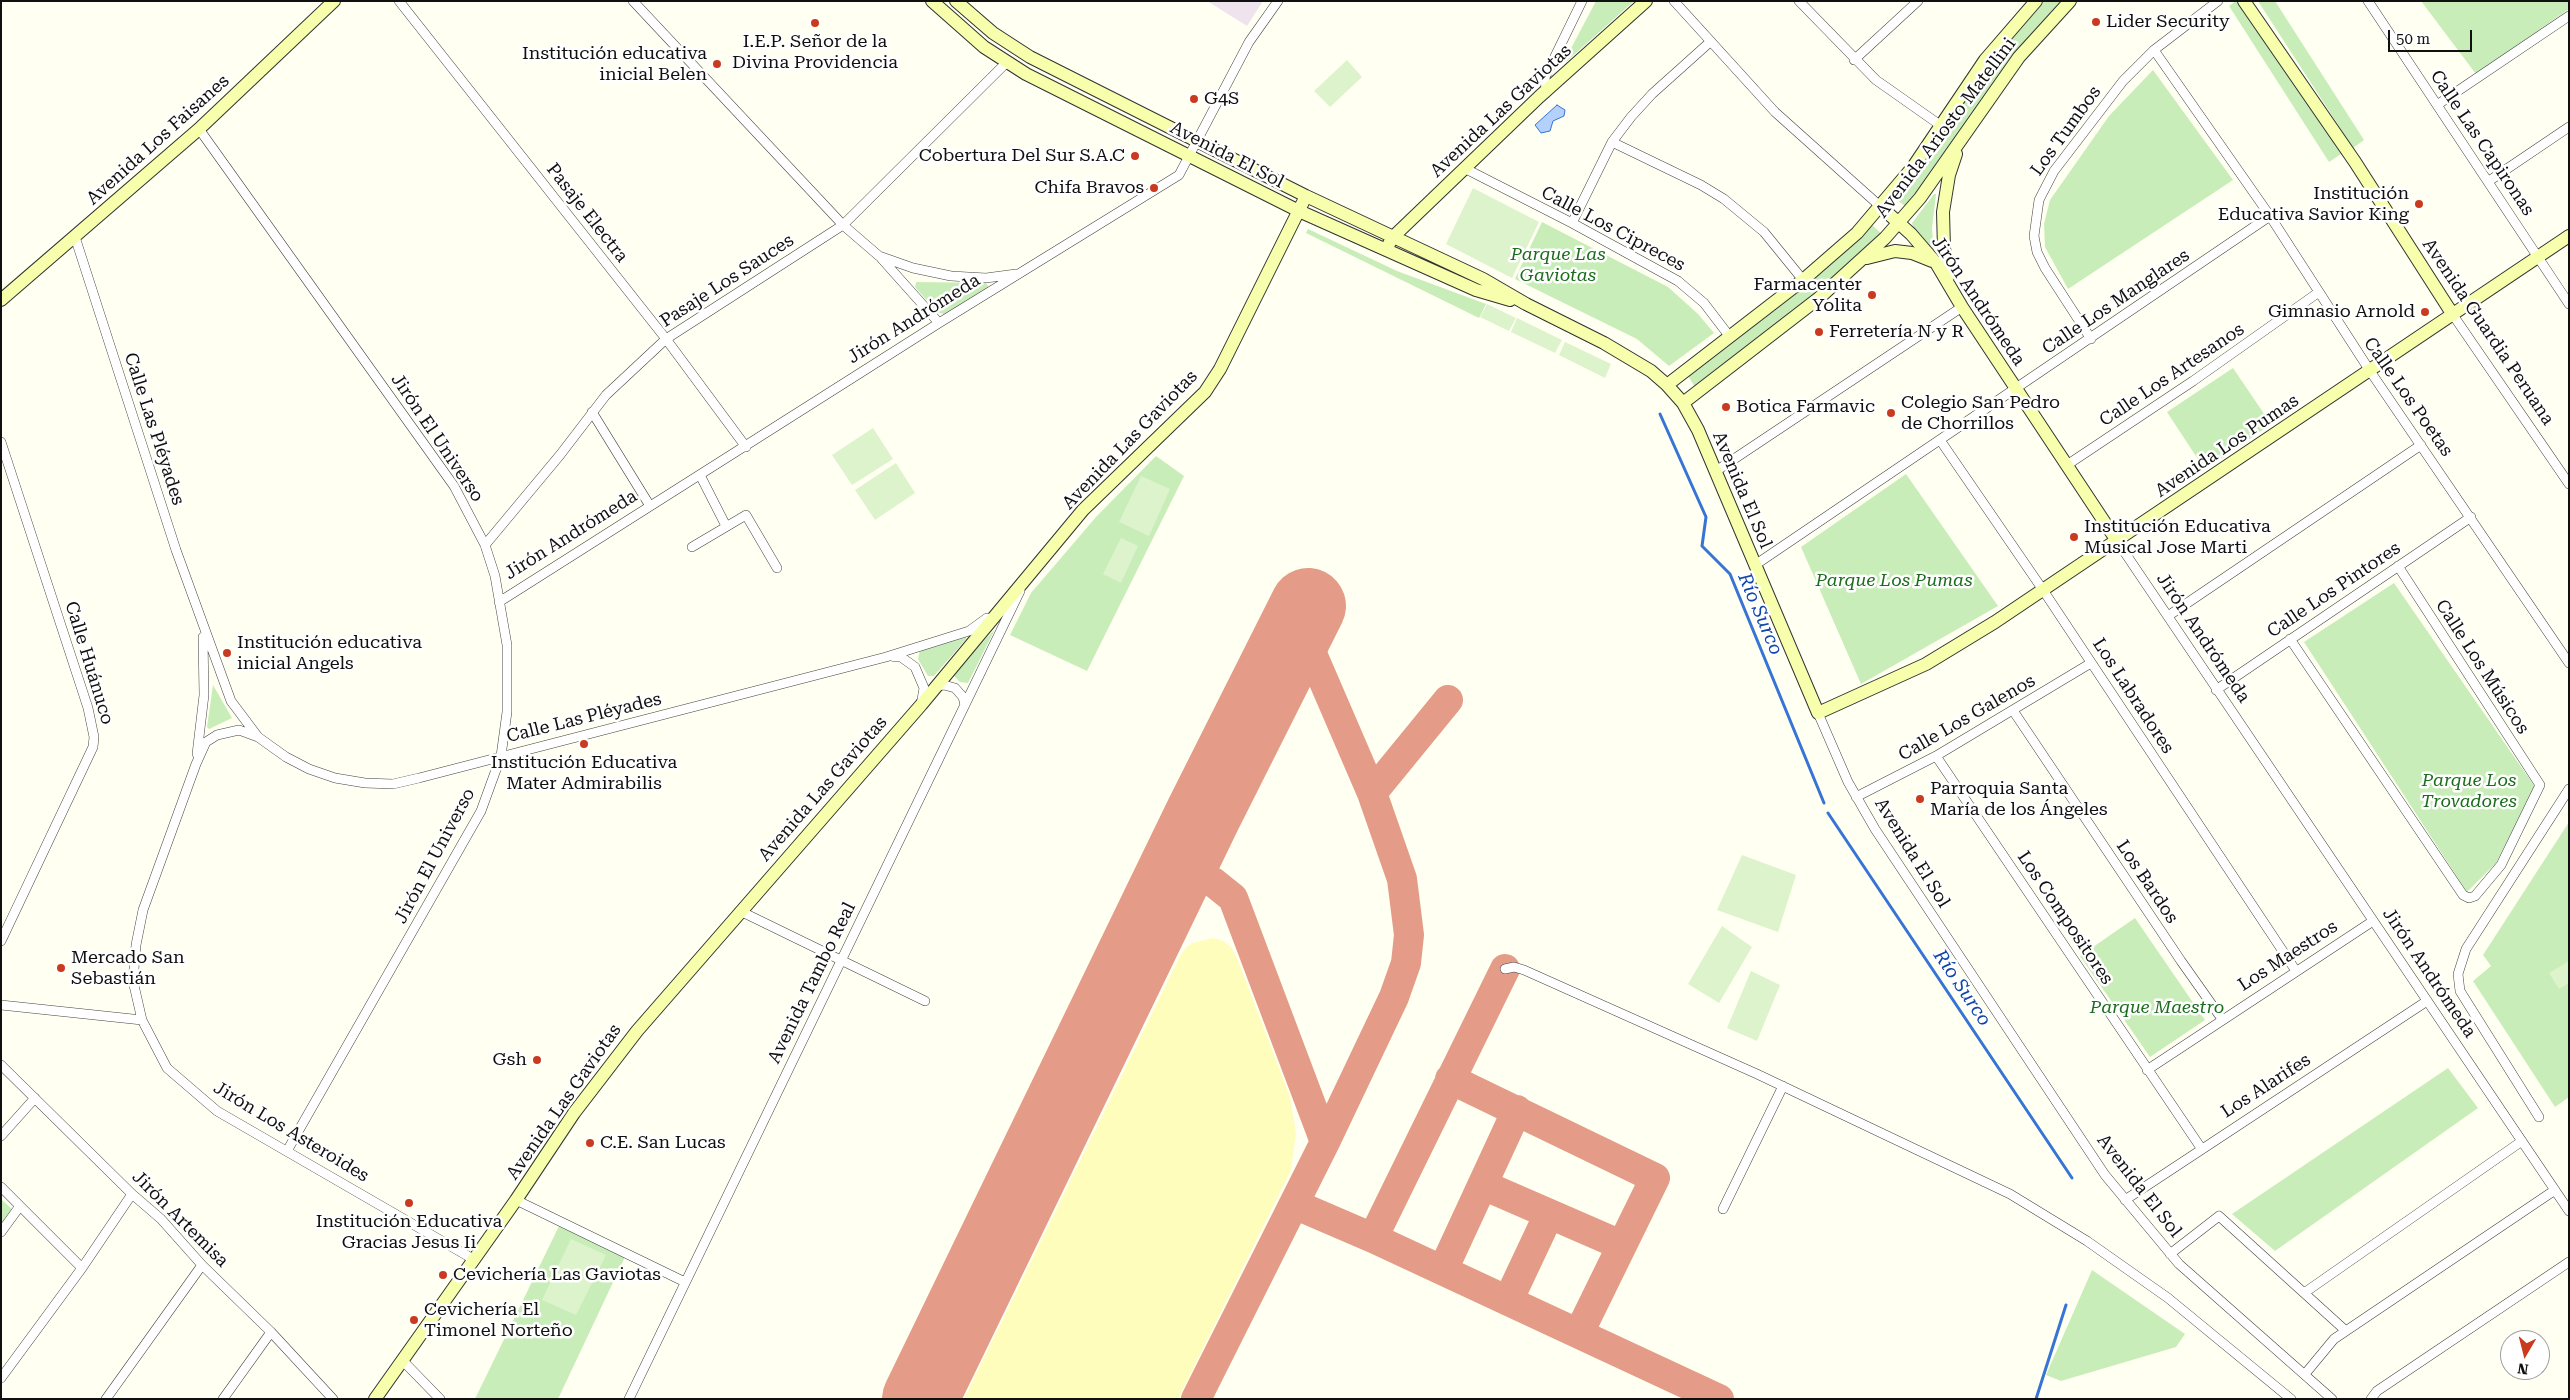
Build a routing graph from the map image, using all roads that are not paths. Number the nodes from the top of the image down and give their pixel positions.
1 (334, 1) edge
2 (399, 1) edge
3 (633, 1) edge
4 (932, 1) edge
5 (956, 1) edge
6 (1278, 1) edge
7 (1582, 1) edge
8 (1646, 1) edge
9 (1674, 1) edge
10 (1799, 1) edge
11 (1918, 1) edge
12 (2036, 1) edge
13 (2070, 1) edge
14 (2218, 1) edge
15 (2244, 1) edge
16 (2371, 3) edge
17 (2569, 16) edge
18 (1710, 42) junction
19 (2154, 50) junction
20 (1854, 60) junction
21 (1006, 62) junction
22 (1546, 90) junction
23 (2437, 105) junction
24 (1940, 125) junction
25 (2569, 127) edge
26 (199, 129) junction
27 (1961, 140) junction
28 (1198, 142) junction
29 (1612, 142) junction
30 (1190, 156) junction
31 (1466, 169) junction
32 (2489, 180) junction
33 (1306, 196) junction
34 (1881, 207) junction
35 (1299, 211) junction
36 (2270, 216) junction
37 (1572, 223) junction
38 (1899, 224) junction
39 (843, 225) junction
40 (2569, 236) edge
41 (75, 237) junction
42 (1392, 238) junction
43 (1386, 251) junction
44 (879, 256) junction
45 (2538, 257) junction
46 (1863, 260) junction
47 (1936, 263) junction
48 (1019, 274) junction
49 (1803, 280) junction
50 (1950, 285) junction
51 (2319, 292) junction
52 (1, 300) edge
53 (1526, 304) junction
54 (2569, 304) edge
55 (1962, 308) junction
56 (2454, 315) junction
57 (939, 323) junction
58 (1730, 337) junction
59 (666, 339) junction
60 (2091, 339) junction
61 (2370, 371) junction
62 (1668, 385) junction
63 (2016, 388) junction
64 (1683, 403) junction
65 (592, 412) junction
66 (1940, 440) junction
67 (1, 442) edge
68 (2421, 445) junction
69 (746, 447) junction
70 (2067, 465) junction
71 (1716, 471) junction
72 (700, 475) junction
73 (2569, 484) edge
74 (650, 506) junction
75 (2471, 517) junction
76 (726, 526) junction
77 (2117, 541) junction
78 (485, 545) junction
79 (692, 547) dead end
80 (1755, 565) junction
81 (2398, 566) junction
82 (777, 568) dead end
83 (1025, 581) junction
84 (2043, 590) junction
85 (499, 602) junction
86 (2168, 616) junction
87 (203, 630) junction
88 (2290, 640) junction
89 (886, 657) junction
90 (2091, 663) junction
91 (2569, 663) edge
92 (936, 686) junction
93 (2216, 690) junction
94 (921, 705) junction
95 (965, 706) junction
96 (2014, 712) junction
97 (1818, 713) junction
98 (258, 737) junction
99 (501, 756) junction
100 (1936, 756) junction
101 (196, 764) junction
102 (2569, 789) edge
103 (1856, 797) junction
104 (740, 911) junction
105 (2373, 920) junction
106 (1, 941) edge
107 (841, 962) junction
108 (1505, 969) dead end
109 (2296, 971) junction
110 (925, 1001) dead end
111 (2427, 1001) junction
112 (1, 1004) edge
113 (2222, 1019) junction
114 (142, 1020) junction
115 (1, 1065) edge
116 (2147, 1070) junction
117 (1783, 1086) junction
118 (35, 1098) junction
119 (2538, 1116) dead end
120 (1, 1136) edge
121 (2522, 1141) junction
122 (2201, 1148) junction
123 (287, 1151) junction
124 (1, 1187) edge
125 (2555, 1190) junction
126 (132, 1194) junction
127 (516, 1200) junction
128 (2124, 1200) junction
129 (20, 1206) junction
130 (1723, 1209) dead end
131 (2569, 1211) edge
132 (1, 1232) edge
133 (2170, 1254) junction
134 (473, 1259) junction
135 (2569, 1262) edge
136 (202, 1265) junction
137 (82, 1268) junction
138 (685, 1282) junction
139 (2304, 1293) junction
140 (2346, 1331) junction
141 (271, 1332) junction
142 (404, 1362) junction
143 (2305, 1374) junction
144 (1, 1378) edge
145 (106, 1399) edge
146 (222, 1399) edge
147 (333, 1399) edge
148 (375, 1399) edge
149 (440, 1399) edge
150 (628, 1399) edge
151 (2291, 1399) edge
152 (2332, 1399) edge
153 (2370, 1399) edge

1 - 26 street, Avenida Los Faisanes
2 - 59 street, Pasaje Electra
3 - 39 street
4 - 21 street, Avenida El Sol
5 - 28 street, Avenida El Sol
6 - 28 street, Jirón Andrómeda
7 - 22 street
8 - 22 street, Avenida Las Gaviotas
9 - 18 street, Jirón Andrómeda
10 - 20 street
11 - 20 street
12 - 24 street, Avenida Ariosto Matellini
13 - 27 street, Avenida Ariosto Matellini
14 - 19 street, Los Tumbos
15 - 56 street, Avenida Guardia Peruana
16 - 23 street, Calle Las Capironas
17 - 23 street
18 - 29 street
18 - 34 street, Jirón Andrómeda
19 - 36 street, Calle Los Poetas
19 - 60 street, Los Tumbos
20 - 24 street
21 - 30 street, Avenida El Sol
21 - 39 street, Pasaje Los Sauces
22 - 31 street, Avenida Las Gaviotas
23 - 32 street, Calle Las Capironas
24 - 34 street, Avenida Ariosto Matellini
25 - 32 street
26 - 41 street, Avenida Los Faisanes
26 - 78 street, Jirón El Universo
27 - 38 street, Avenida Ariosto Matellini
27 - 50 street
28 - 30 street, Jirón Andrómeda
28 - 33 street, Avenida El Sol
29 - 37 street
29 - 49 street
30 - 35 street, Avenida El Sol
30 - 48 street, Jirón Andrómeda
31 - 37 street, Calle Los Cipreces
31 - 42 street, Avenida Las Gaviotas
32 - 45 street, Calle Las Capironas
33 - 35 street, Avenida Las Gaviotas
33 - 42 street, Avenida El Sol
34 - 38 street, Jirón Andrómeda
34 - 49 street, Avenida Ariosto Matellini
35 - 43 street, Avenida El Sol
35 - 83 street, Avenida Las Gaviotas
36 - 51 street, Calle Los Poetas
36 - 60 street, Calle Los Manglares
37 - 58 street, Calle Los Cipreces
38 - 46 street, Avenida Ariosto Matellini
38 - 47 street, Jirón Andrómeda
39 - 44 street
39 - 59 street, Pasaje Los Sauces
40 - 45 street, Avenida Los Pumas
41 - 52 street, Avenida Los Faisanes
41 - 87 street, Calle Las Pléyades
42 - 43 street, Avenida Las Gaviotas
42 - 53 street, Avenida El Sol
43 - 53 street, Avenida El Sol
44 - 48 street
44 - 57 street
45 - 54 street, Calle Las Capironas
45 - 56 street, Avenida Los Pumas
46 - 47 street
46 - 64 street, Avenida Ariosto Matellini
47 - 50 street, Jirón Andrómeda
48 - 57 street, Jirón Andrómeda
49 - 58 street, Avenida Ariosto Matellini
50 - 55 street, Jirón Andrómeda
51 - 61 street, Calle Los Poetas
51 - 70 street, Calle Los Artesanos
53 - 62 street, Avenida El Sol
55 - 63 street, Jirón Andrómeda
55 - 71 street
56 - 61 street, Avenida Los Pumas
56 - 73 street, Avenida Guardia Peruana
57 - 69 street, Jirón Andrómeda
58 - 62 street, Avenida Ariosto Matellini
59 - 65 street, Pasaje Los Sauces
59 - 69 street, Pasaje Electra
60 - 63 street, Calle Los Manglares
61 - 68 street, Calle Los Poetas
61 - 77 street, Avenida Los Pumas
62 - 64 street, Avenida El Sol
63 - 66 street, Calle Los Manglares
63 - 70 street, Jirón Andrómeda
64 - 71 street, Avenida El Sol
65 - 74 street
65 - 78 street, Pasaje Los Sauces
66 - 80 street, Calle Los Manglares
66 - 84 street, Los Labradores
67 - 106 street, Calle Huánuco
68 - 75 street, Calle Los Poetas
68 - 86 street
69 - 72 street, Jirón Andrómeda
70 - 77 street, Jirón Andrómeda
71 - 80 street, Avenida El Sol
72 - 74 street, Jirón Andrómeda
72 - 76 street
74 - 85 street, Jirón Andrómeda
75 - 81 street, Calle Los Pintores
75 - 91 street, Calle Los Poetas
76 - 79 street
76 - 82 street
77 - 84 street, Avenida Los Pumas
77 - 86 street, Jirón Andrómeda
78 - 85 street, Jirón El Universo
80 - 97 street, Avenida El Sol
81 - 88 street, Calle Los Pintores
81 - 88 street, Calle Los Músicos
83 - 89 street, Calle Las Pléyades
83 - 92 street, Avenida Las Gaviotas
83 - 95 street, Avenida Tambo Real
84 - 90 street, Los Labradores
84 - 97 street, Avenida Los Pumas
85 - 99 street, Jirón El Universo
86 - 93 street, Jirón Andrómeda
87 - 98 street, Calle Las Pléyades
87 - 101 street, Calle Las Pléyades
88 - 93 street, Calle Los Pintores
89 - 94 street
89 - 99 street, Calle Las Pléyades
90 - 96 street, Calle Los Galenos
90 - 109 street, Los Labradores
92 - 94 street, Avenida Las Gaviotas
92 - 95 street
93 - 105 street, Jirón Andrómeda
94 - 104 street, Avenida Las Gaviotas
95 - 107 street, Avenida Tambo Real
96 - 100 street, Calle Los Galenos
96 - 113 street, Los Bardos
97 - 103 street, Avenida El Sol
98 - 99 street, Calle Las Pléyades
98 - 101 street
99 - 123 street, Jirón El Universo
100 - 103 street, Calle Los Galenos
100 - 116 street, Los Compositores
101 - 114 street, Jirón Los Asteroides
102 - 119 street
103 - 128 street, Avenida El Sol
104 - 107 street
104 - 127 street, Avenida Las Gaviotas
105 - 109 street, Los Maestros
105 - 111 street, Jirón Andrómeda
107 - 110 street
107 - 138 street, Avenida Tambo Real
108 - 117 street
109 - 113 street, Los Maestros
111 - 121 street, Jirón Andrómeda
111 - 122 street, Los Alarifes
112 - 114 street
113 - 116 street, Los Maestros
114 - 123 street, Jirón Los Asteroides
115 - 118 street, Jirón Artemisa
116 - 122 street, Los Compositores
117 - 130 street
117 - 151 street
118 - 120 street
118 - 126 street, Jirón Artemisa
121 - 125 street, Jirón Andrómeda
121 - 139 street
122 - 128 street, Los Alarifes
123 - 134 street, Jirón Los Asteroides
124 - 129 street
125 - 131 street, Jirón Andrómeda
125 - 140 street
126 - 136 street, Jirón Artemisa
126 - 137 street
127 - 134 street, Avenida Las Gaviotas
127 - 138 street
128 - 133 street, Avenida El Sol
129 - 132 street
129 - 137 street
133 - 139 street
133 - 143 street, Avenida El Sol
134 - 142 street, Avenida Las Gaviotas
135 - 153 street
136 - 141 street, Jirón Artemisa
136 - 145 street
137 - 144 street
138 - 150 street, Avenida Tambo Real
139 - 140 street
140 - 143 street
141 - 146 street
141 - 147 street, Jirón Artemisa
142 - 148 street, Avenida Las Gaviotas
142 - 149 street
143 - 152 street, Avenida El Sol

